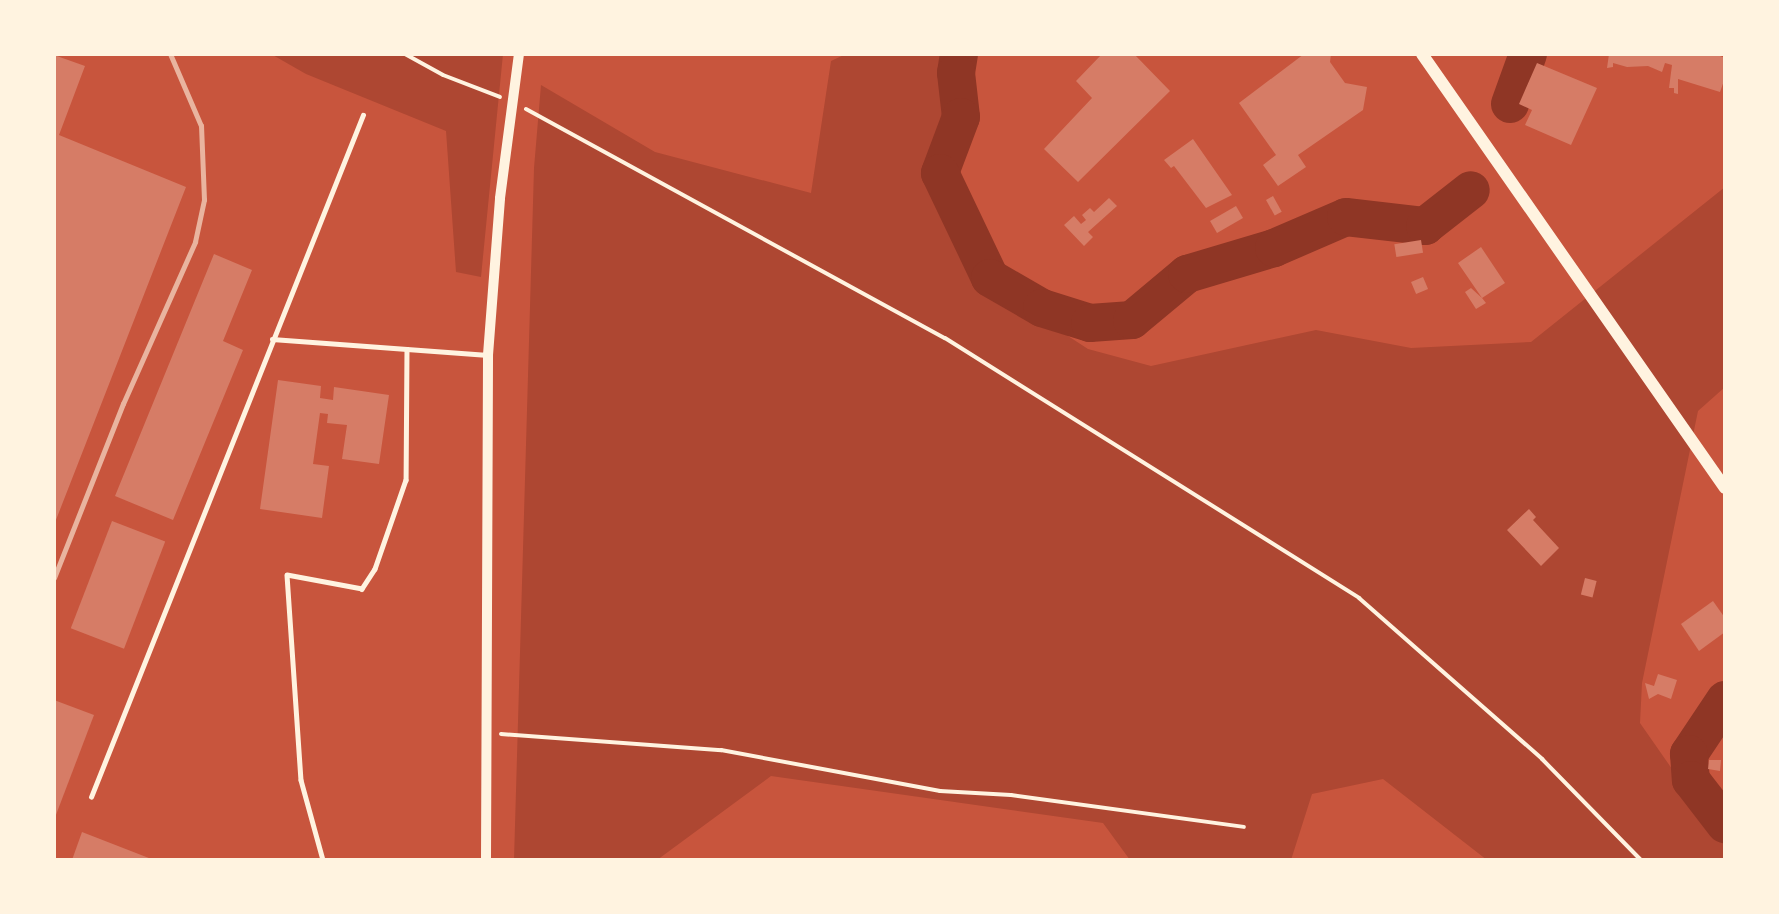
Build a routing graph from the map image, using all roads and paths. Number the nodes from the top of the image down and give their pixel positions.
1 (405, 54) edge
2 (519, 54) edge
3 (1422, 54) edge
4 (512, 101) junction
5 (363, 115) dead end
6 (272, 339) junction
7 (407, 349) junction
8 (488, 355) junction
9 (1725, 488) edge
10 (485, 733) junction
11 (91, 797) dead end
12 (1244, 827) dead end
13 (323, 860) edge
14 (486, 860) edge
15 (1641, 860) edge

1 - 4 path
2 - 4 street
3 - 9 main road
4 - 8 street
4 - 15 path
5 - 6 lane
6 - 7 lane
6 - 11 lane
7 - 8 lane
7 - 13 lane
8 - 10 street
10 - 12 path
10 - 14 street

